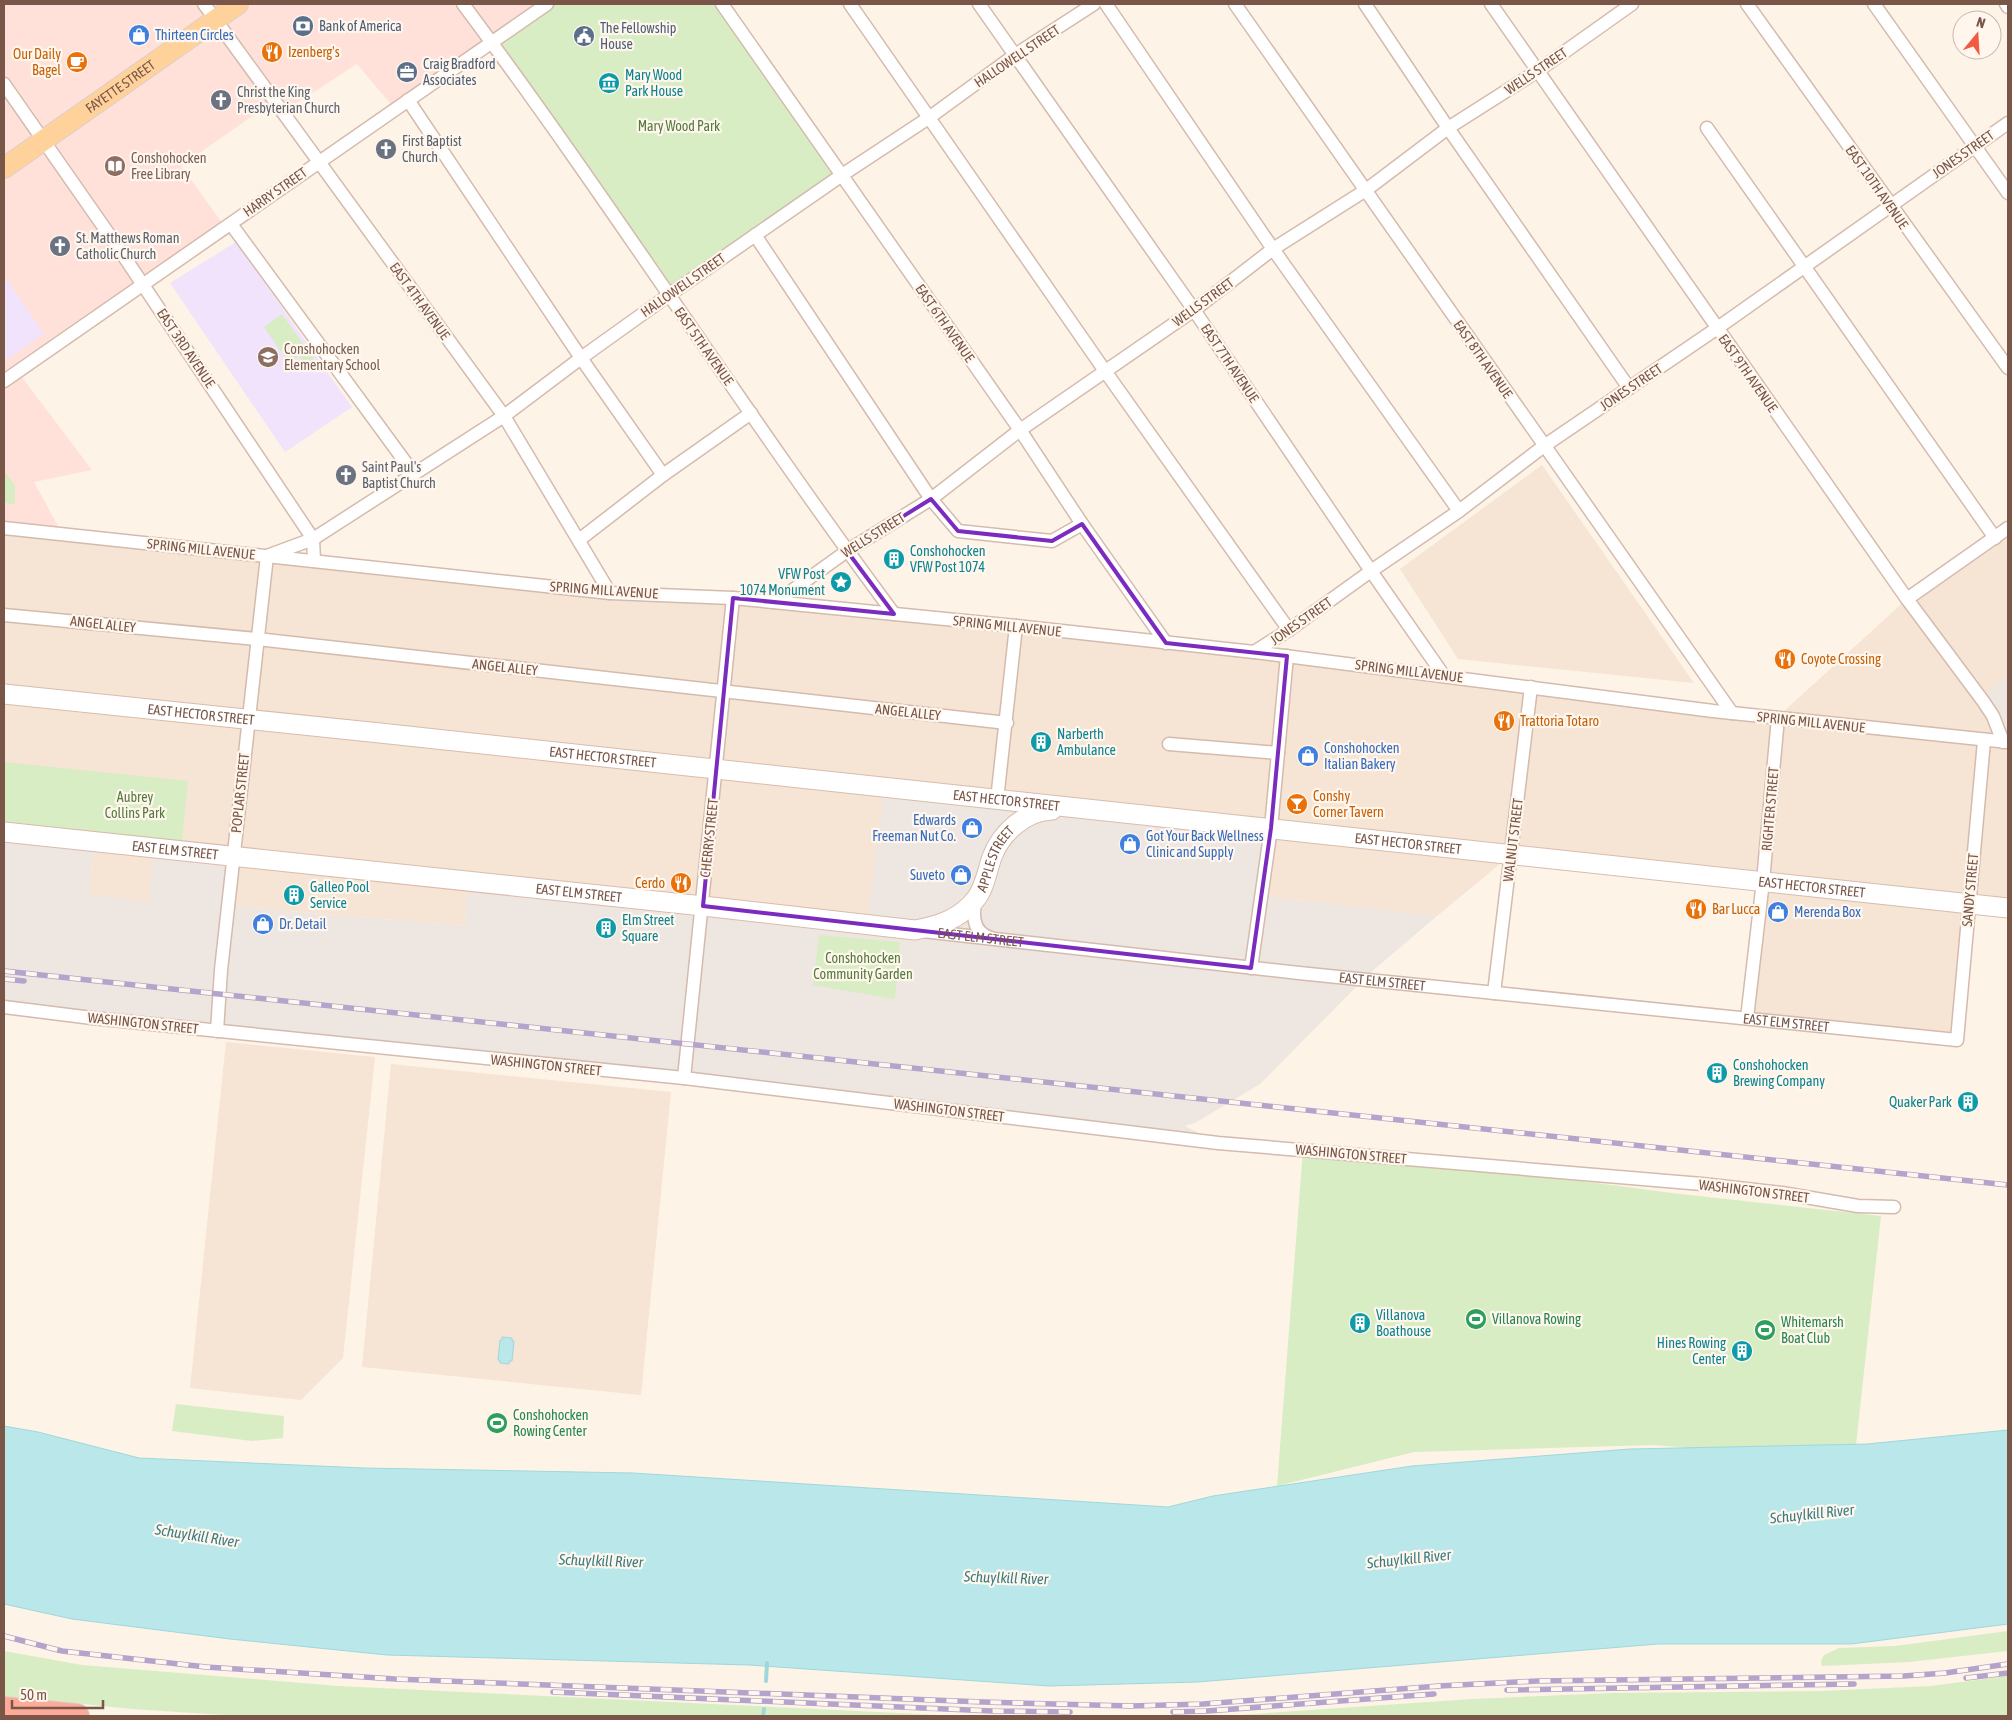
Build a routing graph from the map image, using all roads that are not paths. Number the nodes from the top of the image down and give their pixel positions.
1 (238, 4) edge
2 (463, 4) edge
3 (547, 4) edge
4 (722, 4) edge
5 (850, 4) edge
6 (979, 4) edge
7 (1094, 4) edge
8 (1106, 4) edge
9 (1235, 4) edge
10 (1365, 4) edge
11 (1491, 4) edge
12 (1632, 4) edge
13 (1747, 4) edge
14 (1874, 4) edge
15 (2006, 4) edge
16 (2008, 7) edge
17 (210, 12) edge
18 (492, 42) junction
19 (1015, 55) junction
20 (1539, 70) junction
21 (4, 84) edge
22 (408, 100) junction
23 (930, 117) junction
24 (2008, 122) edge
25 (1448, 128) junction
26 (1707, 128) dead end
27 (44, 140) junction
28 (1975, 146) junction
29 (319, 161) junction
30 (4, 168) edge
31 (842, 174) junction
32 (1366, 190) junction
33 (2008, 193) edge
34 (1890, 205) junction
35 (231, 224) junction
36 (755, 235) junction
37 (1273, 249) junction
38 (1803, 267) junction
39 (144, 285) junction
40 (669, 295) junction
41 (1194, 310) junction
42 (1716, 329) junction
43 (581, 358) junction
44 (2008, 368) edge
45 (1106, 371) junction
46 (4, 381) edge
47 (1629, 388) junction
48 (751, 413) junction
49 (504, 416) junction
50 (1020, 430) junction
51 (1544, 446) junction
52 (414, 474) junction
53 (663, 475) junction
54 (931, 498) junction
55 (1459, 511) junction
56 (1082, 524) junction
57 (4, 528) edge
58 (2008, 528) edge
59 (1994, 538) junction
60 (313, 539) junction
61 (579, 540) junction
62 (847, 551) junction
63 (267, 556) junction
64 (314, 561) junction
65 (1371, 571) junction
66 (610, 593) junction
67 (733, 598) junction
68 (1907, 599) junction
69 (776, 602) junction
70 (894, 614) junction
71 (4, 615) edge
72 (1016, 626) junction
73 (1289, 630) junction
74 (257, 639) junction
75 (1166, 643) junction
76 (1254, 652) junction
77 (1287, 656) junction
78 (1444, 676) junction
79 (1531, 686) junction
80 (724, 692) junction
81 (4, 694) edge
82 (1732, 713) junction
83 (1778, 718) junction
84 (249, 719) junction
85 (1007, 723) junction
86 (1984, 741) junction
87 (2006, 742) edge
88 (1169, 744) dead end
89 (1278, 753) junction
90 (716, 769) junction
91 (997, 800) junction
92 (1086, 809) junction
93 (1272, 828) junction
94 (4, 832) edge
95 (1003, 838) junction
96 (1512, 854) junction
97 (233, 856) junction
98 (1763, 881) junction
99 (976, 899) junction
100 (1968, 903) junction
101 (703, 906) junction
102 (2008, 908) edge
103 (915, 930) junction
104 (1001, 940) junction
105 (1251, 968) junction
106 (1494, 993) junction
107 (4, 1007) edge
108 (1747, 1018) junction
109 (217, 1031) junction
110 (1957, 1040) joint
111 (684, 1078) junction
112 (1894, 1207) dead end
113 (4, 1709) edge
114 (77, 1716) edge

1 - 17 main road, FAYETTE STREET
2 - 18 street, EAST 5TH AVENUE
3 - 18 street, HARRY STREET
4 - 31 street, EAST 6TH AVENUE
5 - 23 street
6 - 19 street, EAST 7TH AVENUE
7 - 19 street, HALLOWELL STREET
8 - 37 street
9 - 32 street, EAST 8TH AVENUE
10 - 25 street
11 - 20 street, EAST 9TH AVENUE
12 - 20 street, WELLS STREET
13 - 34 street, EAST 10TH AVENUE
14 - 28 street
15 - 16 street
17 - 27 main road, FAYETTE STREET
17 - 29 street, EAST 4TH AVENUE
18 - 22 street, HARRY STREET
18 - 40 street, EAST 5TH AVENUE
19 - 23 street, HALLOWELL STREET
19 - 41 street, EAST 7TH AVENUE
20 - 25 street, WELLS STREET
20 - 42 street, EAST 9TH AVENUE
21 - 27 street, EAST 3RD AVENUE
22 - 29 street, HARRY STREET
22 - 43 street
23 - 31 street, HALLOWELL STREET
23 - 45 street
24 - 28 street, JONES STREET
25 - 32 street, WELLS STREET
25 - 47 street
26 - 38 street
27 - 30 main road, FAYETTE STREET
27 - 39 street, EAST 3RD AVENUE
28 - 33 street
28 - 34 street, JONES STREET
29 - 35 street, HARRY STREET
29 - 49 street, EAST 4TH AVENUE
31 - 36 street, HALLOWELL STREET
31 - 50 street, EAST 6TH AVENUE
32 - 37 street, WELLS STREET
32 - 51 street, EAST 8TH AVENUE
34 - 38 street, JONES STREET
34 - 44 street, EAST 10TH AVENUE
35 - 39 street, HARRY STREET
35 - 52 street
36 - 40 street, HALLOWELL STREET
36 - 54 street
37 - 41 street, WELLS STREET
37 - 55 street
38 - 42 street, JONES STREET
38 - 59 street
39 - 46 street, HARRY STREET
39 - 60 street, EAST 3RD AVENUE
40 - 43 street, HALLOWELL STREET
40 - 48 street, EAST 5TH AVENUE
41 - 45 street, WELLS STREET
41 - 65 street, EAST 7TH AVENUE
42 - 47 street, JONES STREET
42 - 68 street, EAST 9TH AVENUE
43 - 49 street, HALLOWELL STREET
43 - 53 street
45 - 50 street, WELLS STREET
45 - 73 street
47 - 51 street, JONES STREET
48 - 53 street
48 - 62 street, EAST 5TH AVENUE
49 - 52 street, HALLOWELL STREET
49 - 61 street, EAST 4TH AVENUE
50 - 54 street, WELLS STREET
50 - 56 street, EAST 6TH AVENUE
51 - 55 street, JONES STREET
51 - 82 street, EAST 8TH AVENUE
52 - 60 street, HALLOWELL STREET
53 - 61 street
54 - 56 street
54 - 62 street, WELLS STREET
55 - 65 street, JONES STREET
56 - 75 street, EAST 6TH AVENUE
57 - 63 street, SPRING MILL AVENUE
58 - 59 street
59 - 68 street
60 - 63 street, HALLOWELL STREET
60 - 64 street
61 - 66 street, EAST 4TH AVENUE
62 - 69 street, WELLS STREET
62 - 70 street, EAST 5TH AVENUE
63 - 64 street, SPRING MILL AVENUE
63 - 74 street, POPLAR STREET
64 - 66 street, SPRING MILL AVENUE
65 - 73 street, JONES STREET
65 - 78 street, EAST 7TH AVENUE
66 - 67 street, SPRING MILL AVENUE
67 - 69 street, SPRING MILL AVENUE
67 - 80 street, CHERRY STREET
68 - 87 street, EAST 9TH AVENUE
69 - 70 street, SPRING MILL AVENUE
70 - 72 street, SPRING MILL AVENUE
71 - 74 street, ANGEL ALLEY
72 - 75 street, SPRING MILL AVENUE
72 - 85 street
73 - 76 street, JONES STREET
74 - 80 street, ANGEL ALLEY
74 - 84 street, POPLAR STREET
75 - 76 street, SPRING MILL AVENUE
76 - 77 street, SPRING MILL AVENUE
77 - 78 street, SPRING MILL AVENUE
77 - 89 street, JONES STREET
78 - 79 street, SPRING MILL AVENUE
79 - 82 street, SPRING MILL AVENUE
79 - 96 street, WALNUT STREET
80 - 85 street, ANGEL ALLEY
80 - 90 street, CHERRY STREET
81 - 84 main road, EAST HECTOR STREET
82 - 83 street, SPRING MILL AVENUE
83 - 86 street, SPRING MILL AVENUE
83 - 98 street, RIGHTER STREET
84 - 90 main road, EAST HECTOR STREET
84 - 97 street, POPLAR STREET
85 - 91 street
86 - 87 street, SPRING MILL AVENUE
86 - 100 street, SANDY STREET
88 - 89 street
89 - 93 street, JONES STREET
90 - 91 main road, EAST HECTOR STREET
90 - 101 street, CHERRY STREET
91 - 92 main road, EAST HECTOR STREET
91 - 95 main road
92 - 93 main road, EAST HECTOR STREET
92 - 95 main road, APPLE STREET
93 - 96 main road, EAST HECTOR STREET
93 - 105 street, JONES STREET
94 - 97 main road, EAST ELM STREET
95 - 99 main road, APPLE STREET
96 - 98 main road, EAST HECTOR STREET
96 - 106 street, WALNUT STREET
97 - 101 main road, EAST ELM STREET
97 - 109 street, POPLAR STREET
98 - 100 main road, EAST HECTOR STREET
98 - 108 street, RIGHTER STREET
99 - 103 main road, APPLE STREET
99 - 104 street
100 - 102 main road, EAST HECTOR STREET
100 - 110 street, SANDY STREET
101 - 103 main road, EAST ELM STREET
101 - 111 street, CHERRY STREET
103 - 104 street, EAST ELM STREET
104 - 105 street, EAST ELM STREET
105 - 106 street, EAST ELM STREET
106 - 108 street, EAST ELM STREET
107 - 109 street, WASHINGTON STREET
108 - 110 street, EAST ELM STREET
109 - 111 street, WASHINGTON STREET
111 - 112 street, WASHINGTON STREET
113 - 114 highway

